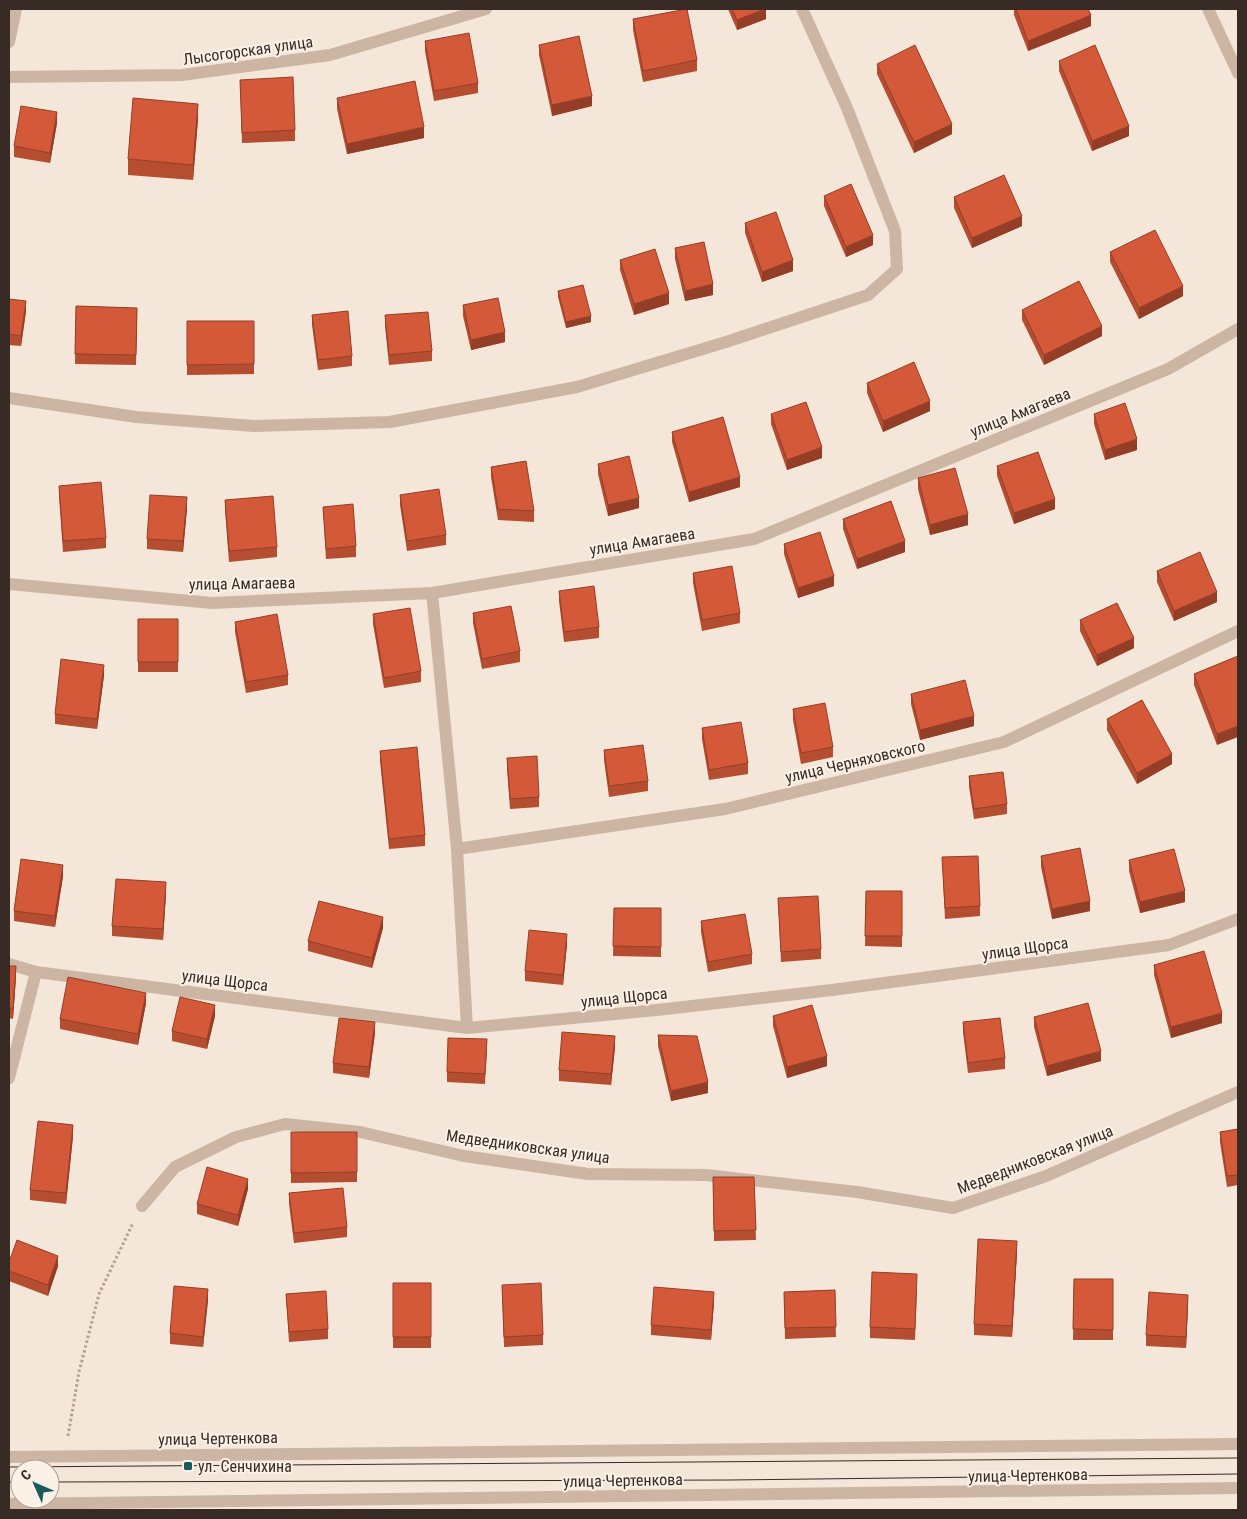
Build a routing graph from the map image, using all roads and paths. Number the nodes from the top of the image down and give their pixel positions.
1 (16, 9) edge
2 (486, 9) edge
3 (802, 9) edge
4 (1208, 9) edge
5 (9, 42) edge
6 (1238, 73) edge
7 (9, 77) edge
8 (1238, 328) edge
9 (9, 398) edge
10 (9, 584) edge
11 (432, 593) junction
12 (1238, 631) edge
13 (457, 849) junction
14 (1238, 919) edge
15 (9, 964) edge
16 (36, 972) junction
17 (467, 1028) junction
18 (9, 1078) edge
19 (1238, 1092) edge
20 (142, 1206) joint
21 (1238, 1444) edge
22 (64, 1456) junction
23 (9, 1457) edge
24 (1238, 1488) edge
25 (9, 1504) edge

1 - 5 street
2 - 7 street, Лысогорская улица
3 - 9 street
4 - 6 street
8 - 11 street, улица Амагаева
10 - 11 street, улица Амагаева
11 - 13 street
12 - 13 street, улица Черняховского
13 - 17 street
14 - 17 street, улица Щорса
15 - 16 street, улица Щорса
16 - 17 street, улица Щорса
16 - 18 street
19 - 20 street, Медведниковская улица
20 - 22 path
21 - 22 street, улица Чертенкова
22 - 23 street, улица Чертенкова
24 - 25 street, улица Чертенкова

